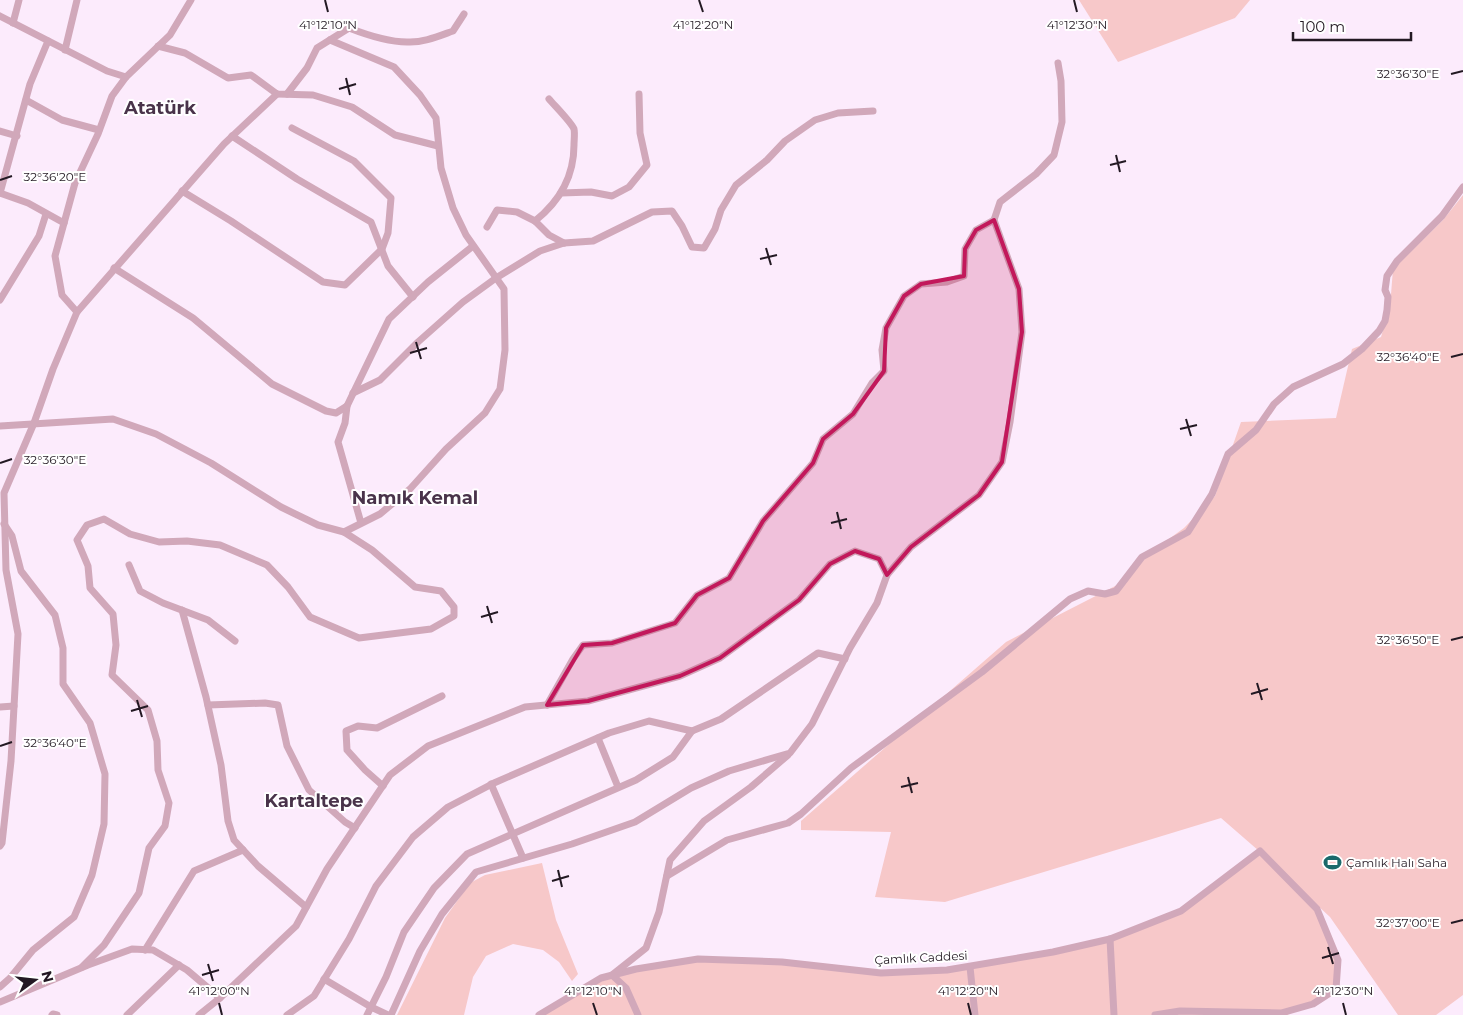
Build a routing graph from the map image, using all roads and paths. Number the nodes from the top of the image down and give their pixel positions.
1 (19, 0) edge
2 (78, 0) edge
3 (191, 0) edge
4 (464, 14) dead end
5 (0, 16) edge
6 (13, 23) junction
7 (330, 40) junction
8 (48, 41) junction
9 (158, 46) junction
10 (65, 50) junction
11 (1058, 63) dead end
12 (126, 77) junction
13 (277, 94) junction
14 (287, 94) junction
15 (639, 94) dead end
16 (549, 99) dead end
17 (26, 100) junction
18 (873, 111) dead end
19 (292, 128) dead end
20 (99, 130) junction
21 (0, 131) edge
22 (17, 136) junction
23 (232, 136) junction
24 (438, 146) junction
25 (1463, 187) edge
26 (182, 191) junction
27 (561, 192) junction
28 (0, 193) edge
29 (46, 214) junction
30 (994, 220) junction
31 (534, 221) junction
32 (64, 223) junction
33 (487, 227) dead end
34 (564, 243) junction
35 (473, 246) junction
36 (382, 249) junction
37 (114, 268) junction
38 (496, 278) junction
39 (413, 297) junction
40 (0, 300) edge
41 (77, 312) junction
42 (353, 393) junction
43 (347, 406) junction
44 (34, 423) junction
45 (0, 426) edge
46 (4, 524) junction
47 (361, 524) junction
48 (344, 532) junction
49 (128, 565) dead end
50 (887, 575) junction
51 (182, 610) junction
52 (235, 641) dead end
53 (845, 658) junction
54 (442, 696) dead end
55 (208, 705) junction
56 (547, 705) junction
57 (14, 706) junction
58 (0, 707) edge
59 (692, 731) junction
60 (598, 738) junction
61 (790, 753) junction
62 (491, 784) junction
63 (383, 786) junction
64 (618, 787) junction
65 (355, 828) junction
66 (512, 834) junction
67 (0, 846) edge
68 (243, 850) junction
69 (523, 858) junction
70 (667, 876) junction
71 (306, 907) junction
72 (1110, 939) junction
73 (145, 950) junction
74 (179, 965) junction
75 (82, 967) junction
76 (970, 967) junction
77 (612, 975) junction
78 (324, 979) junction
79 (0, 987) edge
80 (220, 998) junction
81 (0, 1002) edge
82 (371, 1007) junction
83 (547, 1013) edge
84 (1289, 1013) edge
85 (52, 1015) edge
86 (57, 1015) edge
87 (127, 1015) edge
88 (199, 1015) edge
89 (287, 1015) edge
90 (367, 1015) edge
91 (390, 1015) edge
92 (539, 1015) edge
93 (638, 1015) edge
94 (975, 1015) edge
95 (1114, 1015) edge
96 (1155, 1015) edge

1 - 6 street
2 - 10 street
3 - 9 street
4 - 7 street
5 - 6 street
6 - 8 street
7 - 14 street
7 - 24 street
8 - 10 street
8 - 17 street
9 - 12 street
9 - 13 street
10 - 12 street
11 - 30 street
12 - 20 street
13 - 14 street
13 - 23 street
14 - 24 street
15 - 27 street
16 - 27 street
17 - 20 street
17 - 22 street
18 - 34 street
19 - 36 street
20 - 32 street
21 - 22 street
22 - 28 street
23 - 26 street
23 - 36 street
24 - 35 street
25 - 70 street
26 - 36 street
26 - 37 street
27 - 31 street
28 - 29 street
29 - 32 street
29 - 40 street
30 - 50 street
30 - 56 street
31 - 33 street
31 - 34 street
32 - 41 street
34 - 38 street
35 - 38 street
35 - 39 street
36 - 39 street
37 - 41 street
37 - 43 street
38 - 42 street
38 - 47 street
39 - 42 street
41 - 44 street
42 - 43 street
43 - 47 street
44 - 45 street
44 - 46 street
44 - 48 street
46 - 57 street
46 - 79 street
47 - 48 street
48 - 75 street
49 - 51 street
50 - 53 street
50 - 56 street
51 - 52 street
51 - 55 street
53 - 59 street
53 - 61 street
54 - 63 street
55 - 65 street
55 - 68 street
56 - 63 street
57 - 58 street
57 - 67 street
59 - 60 street
59 - 64 street
60 - 62 street
60 - 64 street
61 - 69 street
61 - 70 street
62 - 66 street
62 - 78 street
63 - 65 street
64 - 66 street
65 - 71 street
66 - 69 street
66 - 82 street
68 - 71 street
68 - 73 street
69 - 91 street
70 - 77 street
71 - 80 street
72 - 76 street, Çamlık Caddesi
72 - 84 street, Çamlık Caddesi
72 - 95 street
73 - 74 street
73 - 75 street
74 - 80 street
74 - 87 street
75 - 81 street
76 - 77 street, Çamlık Caddesi
76 - 94 street
77 - 83 street, Çamlık Caddesi
77 - 93 street
78 - 82 street
78 - 89 street
80 - 88 street
82 - 90 street
82 - 91 street
83 - 92 street, Çamlık Caddesi
84 - 96 street
85 - 86 street

